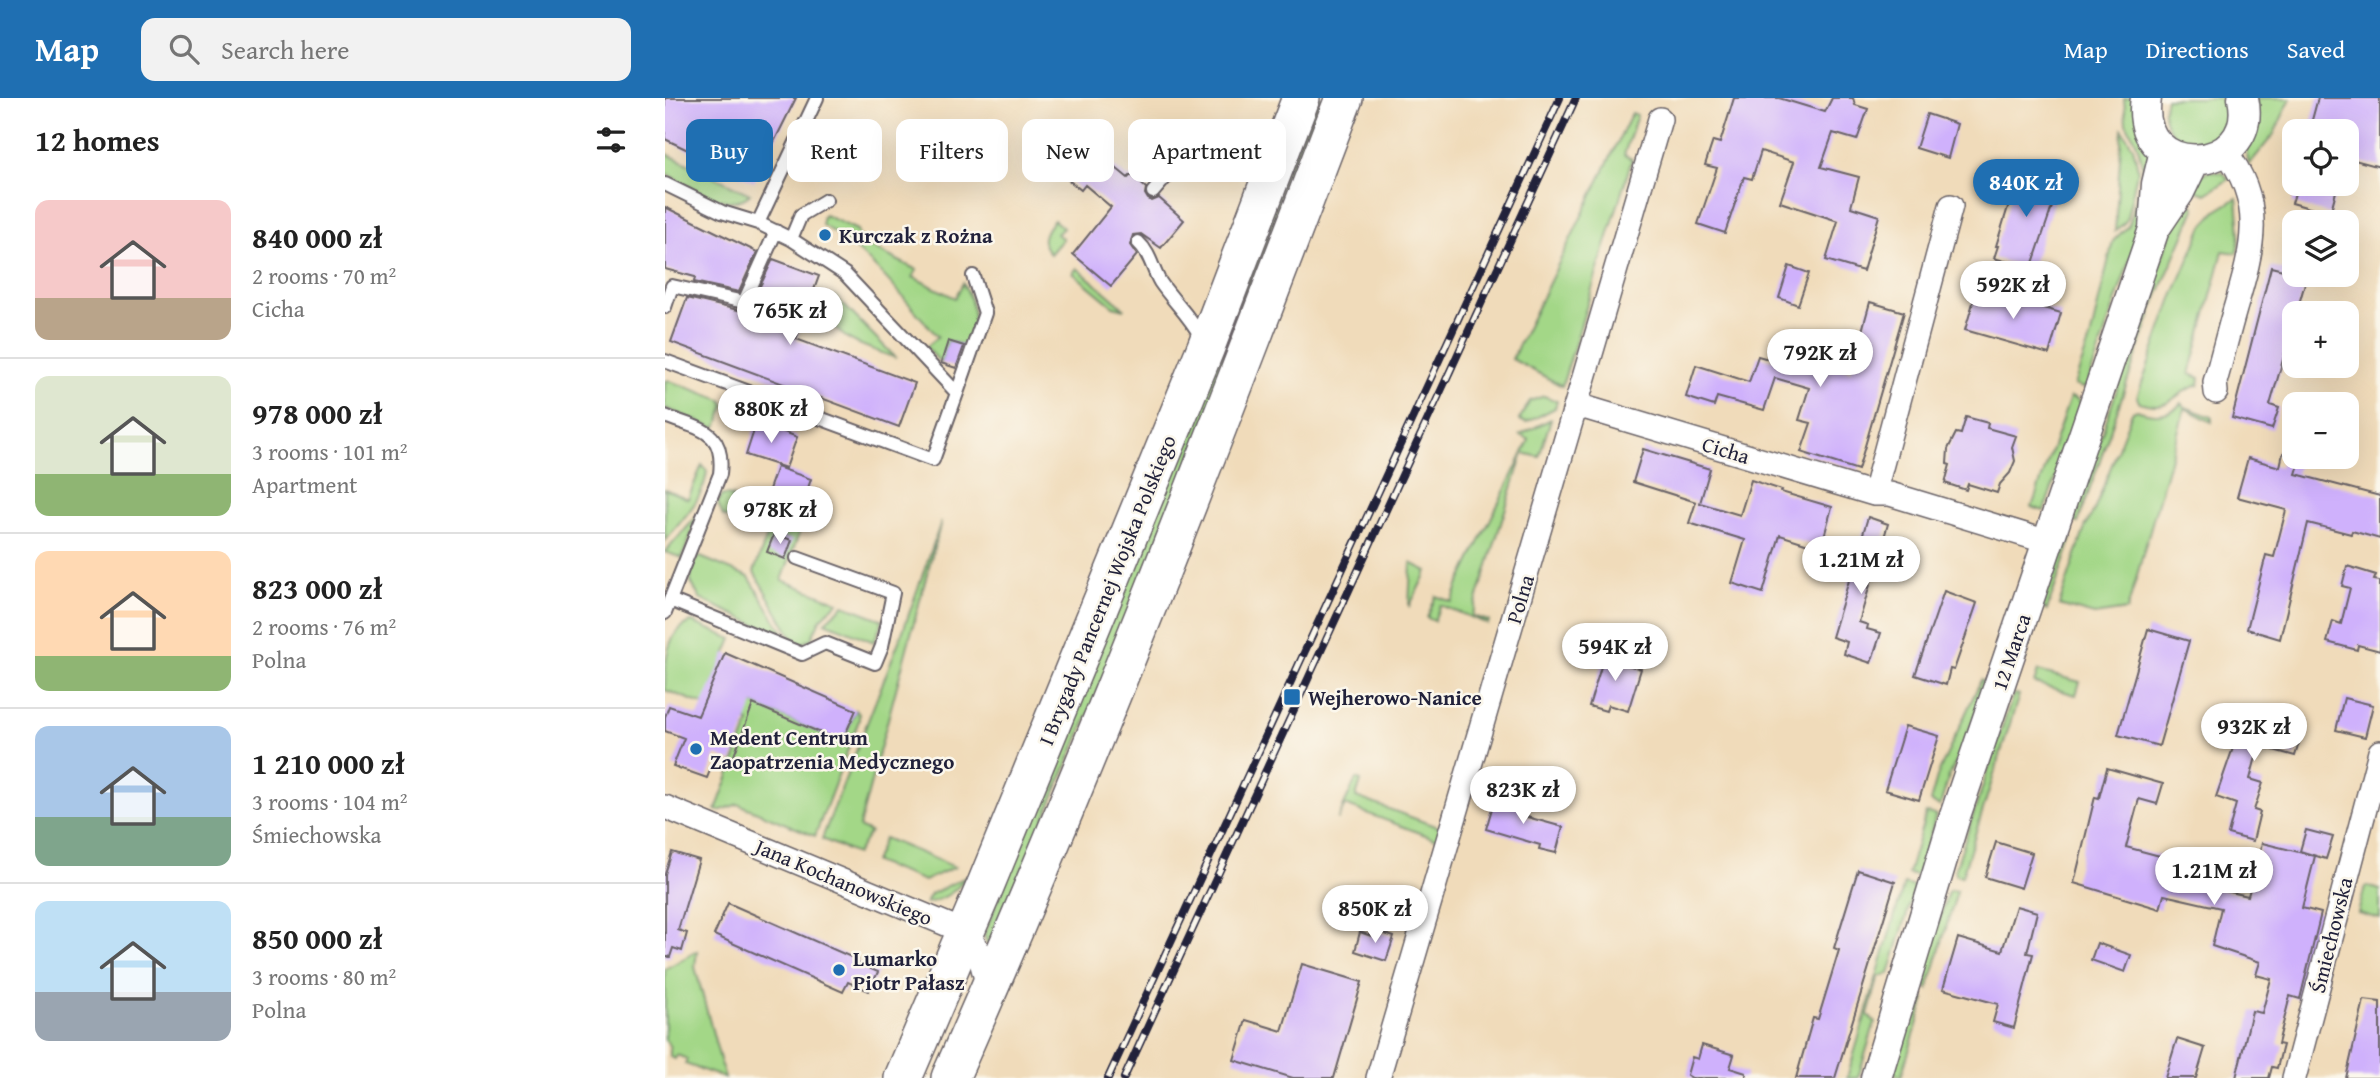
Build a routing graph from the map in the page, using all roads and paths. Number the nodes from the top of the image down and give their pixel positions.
1 (817, 98) edge
2 (1344, 98) edge
3 (2146, 98) edge
4 (2243, 98) edge
5 (1296, 111) edge
6 (1660, 120) dead end
7 (2225, 151) junction
8 (2165, 152) junction
9 (2194, 161) junction
10 (665, 184) edge
11 (1153, 192) dead end
12 (826, 200) dead end
13 (1951, 206) dead end
14 (758, 223) junction
15 (2154, 229) junction
16 (776, 232) junction
17 (791, 239) junction
18 (1138, 242) dead end
19 (973, 276) dead end
20 (665, 307) edge
21 (1206, 347) junction
22 (665, 361) edge
23 (2216, 392) dead end
24 (957, 393) junction
25 (1577, 405) junction
26 (665, 416) edge
27 (1874, 494) junction
28 (2048, 542) junction
29 (797, 558) dead end
30 (670, 600) junction
31 (665, 613) edge
32 (2380, 752) edge
33 (2376, 779) edge
34 (665, 807) edge
35 (965, 932) junction
36 (989, 990) junction
37 (903, 1078) edge
38 (950, 1078) edge
39 (1378, 1078) edge
40 (1876, 1078) edge
41 (2294, 1078) edge

1 - 14 lane
2 - 36 main road, I Brygady Pancernej Wojska Polskiego
3 - 8 street
4 - 7 street
5 - 11 lane
5 - 21 main road, I Brygady Pancernej Wojska Polskiego
6 - 25 street, Polna
7 - 9 street
7 - 23 street
8 - 9 street
8 - 15 street, 12 Marca
9 - 15 street, 12 Marca
10 - 14 lane
12 - 17 lane
13 - 27 street
14 - 16 lane
15 - 28 street, 12 Marca
16 - 17 lane
16 - 20 lane
17 - 24 lane
18 - 21 lane
19 - 24 lane
21 - 35 main road, I Brygady Pancernej Wojska Polskiego
22 - 24 lane
25 - 27 street, Cicha
25 - 39 street, Polna
26 - 30 lane
27 - 28 street, Cicha
28 - 40 street, 12 Marca
29 - 30 lane
30 - 31 lane
32 - 33 street, Śmiechowska
33 - 41 street, Śmiechowska
34 - 35 street, Jana Kochanowskiego
35 - 36 street
35 - 37 main road, I Brygady Pancernej Wojska Polskiego
36 - 38 main road, I Brygady Pancernej Wojska Polskiego

